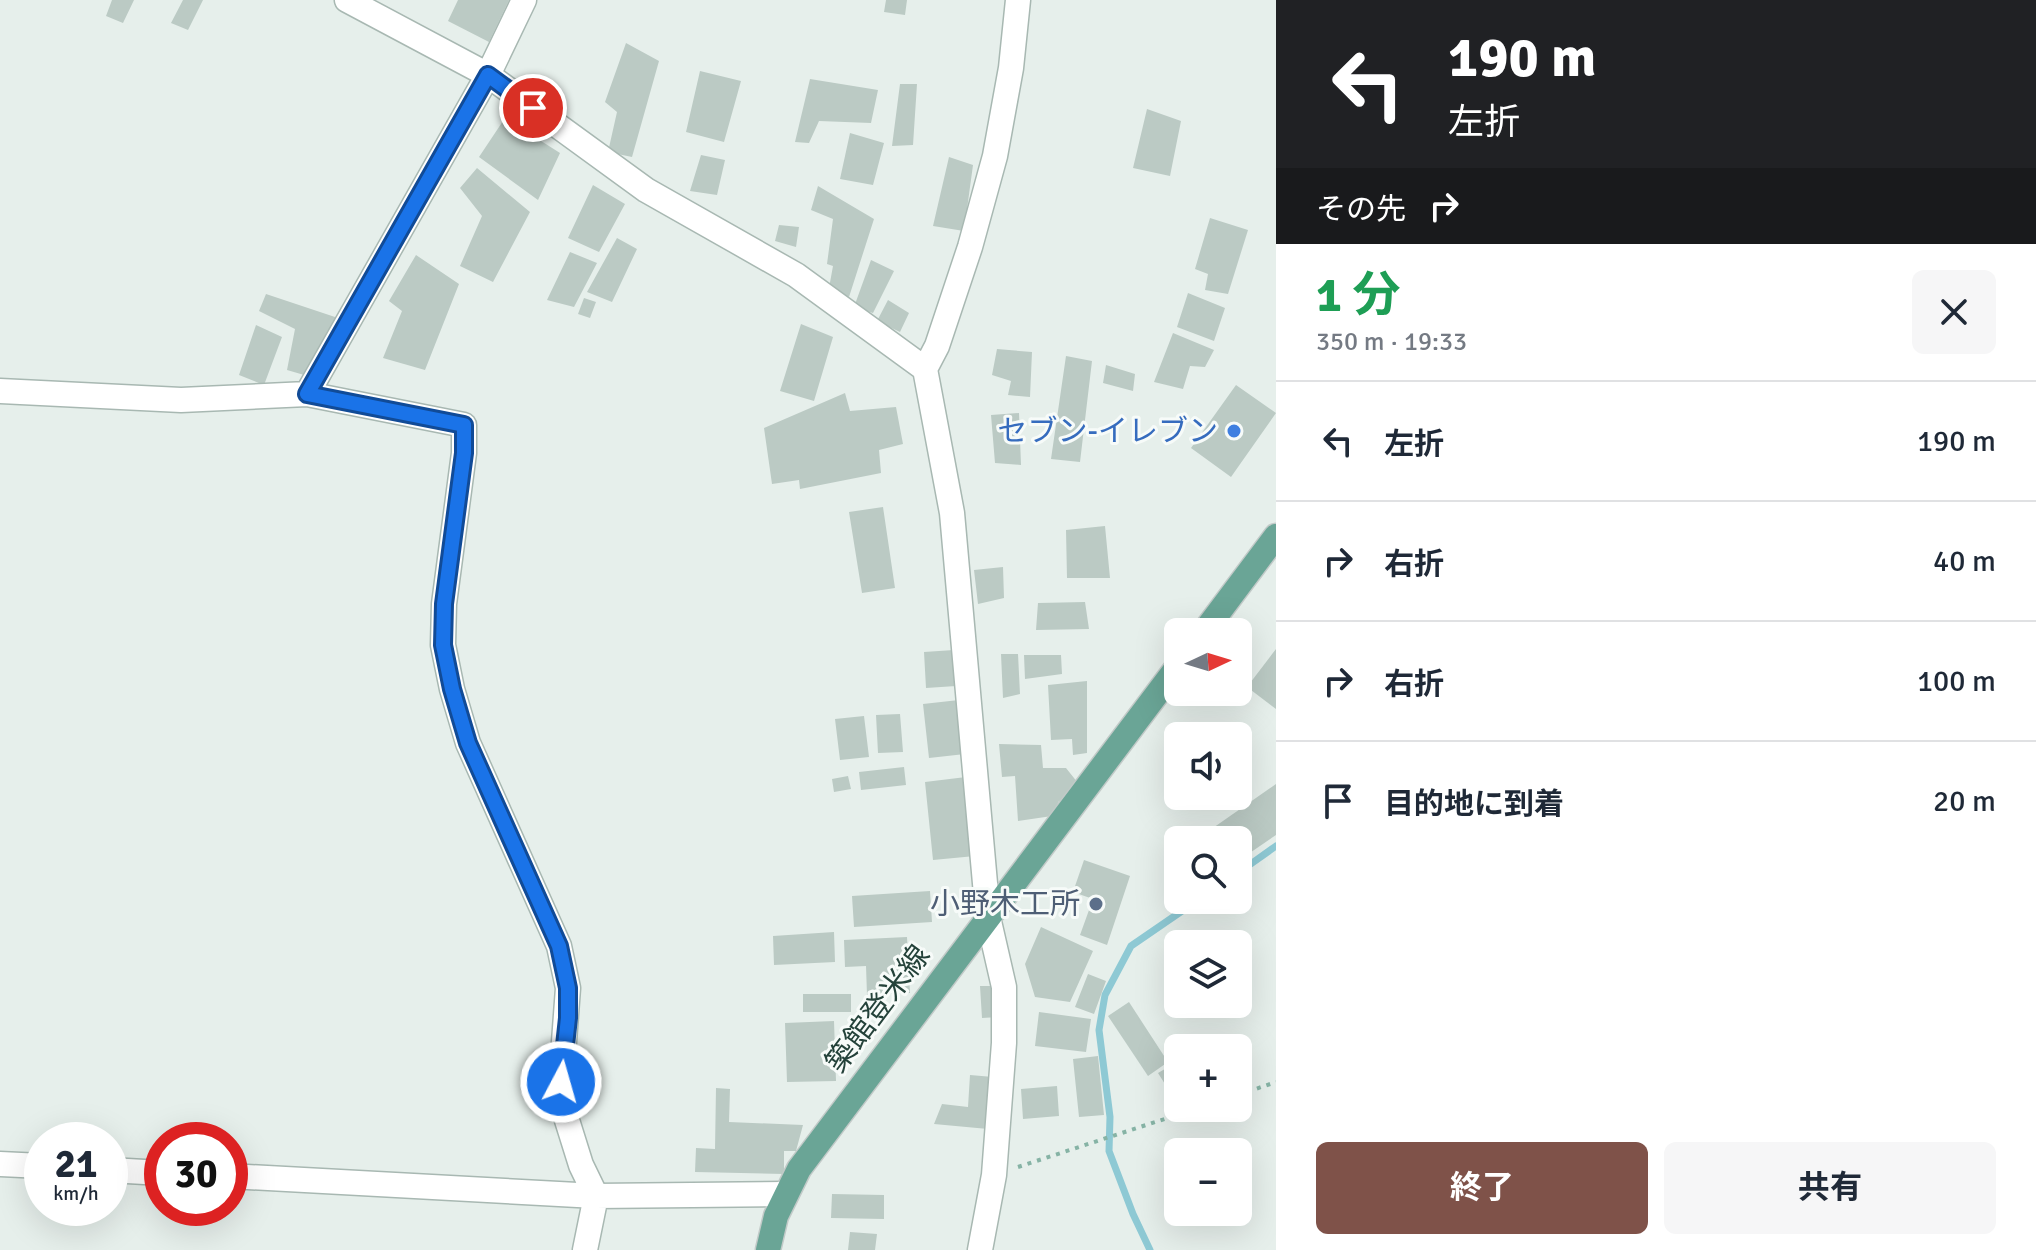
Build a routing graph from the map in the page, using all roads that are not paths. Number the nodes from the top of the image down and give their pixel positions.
1 (347, 0) edge
2 (524, 0) edge
3 (1018, 0) edge
4 (488, 75) junction
5 (925, 369) junction
6 (0, 391) edge
7 (307, 394) junction
8 (1276, 536) edge
9 (1214, 618) edge
10 (1164, 684) edge
11 (988, 917) junction
12 (0, 1164) edge
13 (24, 1165) edge
14 (248, 1177) edge
15 (785, 1194) junction
16 (596, 1196) junction
17 (585, 1250) edge
18 (768, 1250) edge
19 (980, 1250) edge

1 - 4 street
2 - 4 street
3 - 5 street
4 - 5 street
4 - 7 street
5 - 11 street
6 - 7 street
7 - 16 street
8 - 9 main road
10 - 11 main road, 築館登米線
11 - 15 main road, 築館登米線
11 - 19 street
12 - 13 street
14 - 16 street
15 - 16 street
15 - 18 main road, 築館登米線
16 - 17 street

